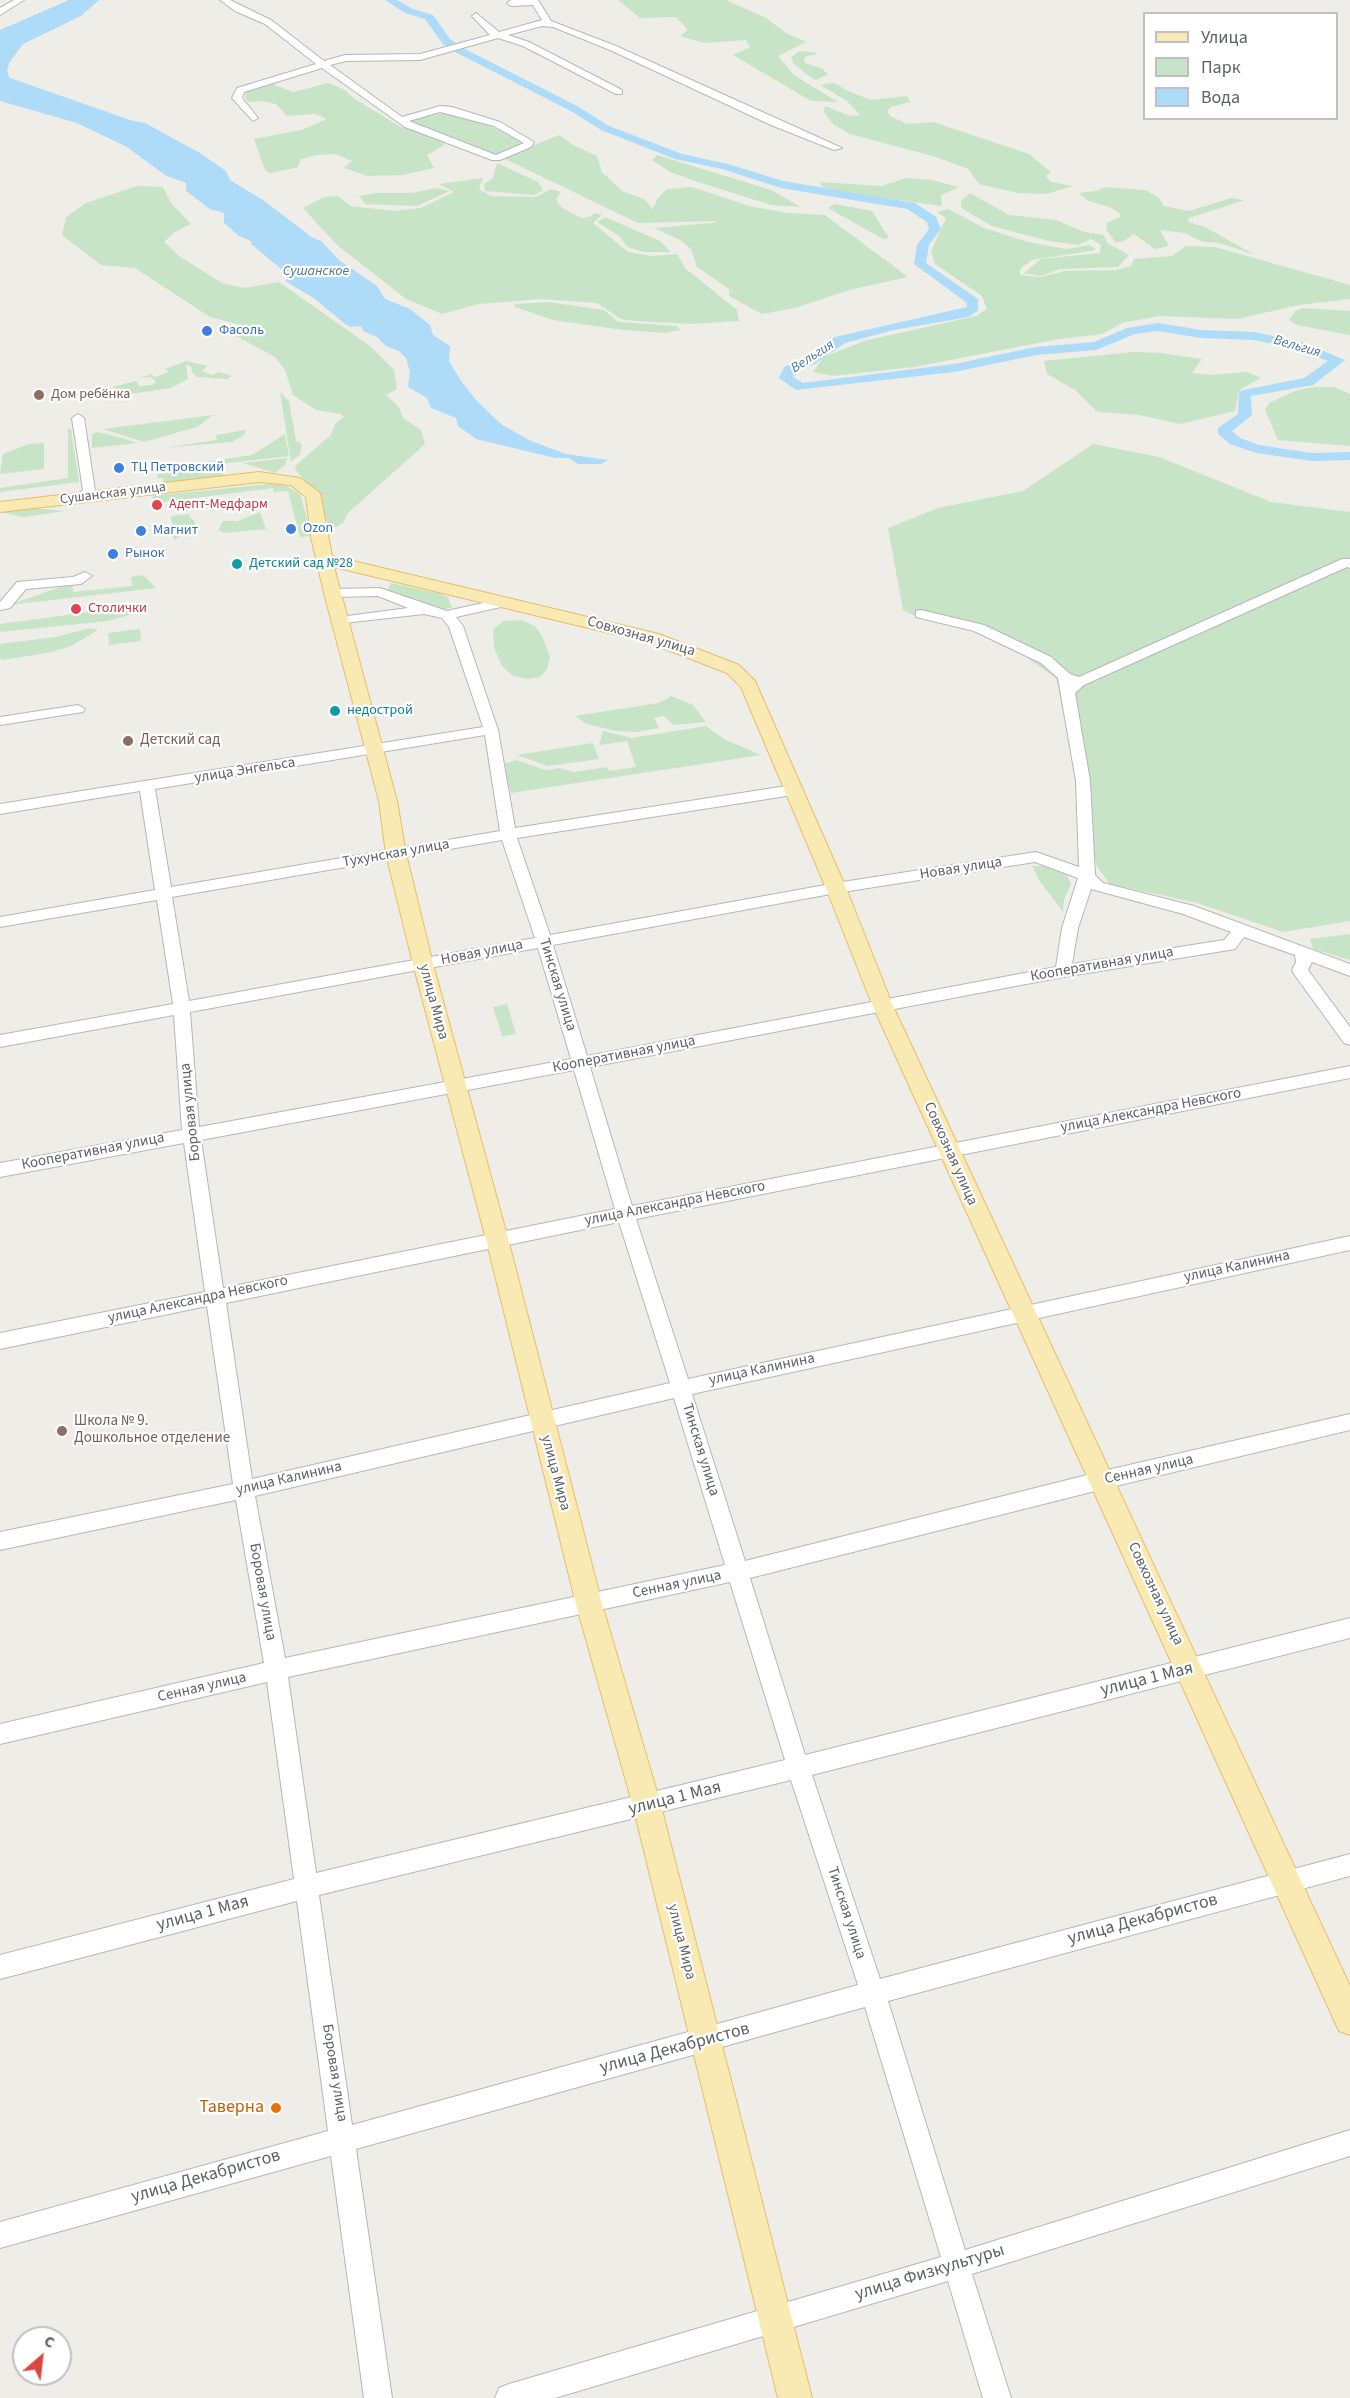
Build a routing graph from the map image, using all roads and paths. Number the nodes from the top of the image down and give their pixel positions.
1 (20, 0) edge
2 (224, 0) edge
3 (534, 1) edge
4 (511, 3) dead end
5 (0, 12) edge
6 (476, 16) dead end
7 (547, 23) junction
8 (495, 34) junction
9 (321, 63) junction
10 (619, 92) dead end
11 (253, 118) dead end
12 (401, 120) junction
13 (837, 148) dead end
14 (78, 418) dead end
15 (80, 498) junction
16 (0, 507) edge
17 (324, 553) junction
18 (1349, 562) edge
19 (85, 576) dead end
20 (393, 576) junction
21 (449, 588) junction
22 (380, 592) junction
23 (332, 593) junction
24 (505, 602) junction
25 (0, 606) edge
26 (426, 610) junction
27 (453, 613) junction
28 (921, 614) dead end
29 (340, 621) junction
30 (1071, 683) junction
31 (78, 709) dead end
32 (0, 721) edge
33 (491, 730) junction
34 (374, 751) junction
35 (147, 787) junction
36 (794, 790) junction
37 (0, 809) edge
38 (508, 834) junction
39 (396, 854) junction
40 (1089, 884) junction
41 (837, 888) junction
42 (163, 895) junction
43 (0, 921) edge
44 (1241, 929) junction
45 (544, 941) junction
46 (1302, 952) junction
47 (423, 964) junction
48 (1350, 970) edge
49 (1063, 971) junction
50 (882, 1004) junction
51 (182, 1009) junction
52 (1350, 1039) edge
53 (0, 1041) edge
54 (581, 1063) junction
55 (1350, 1072) edge
56 (455, 1087) junction
57 (192, 1133) junction
58 (949, 1150) junction
59 (0, 1170) edge
60 (625, 1214) junction
61 (497, 1239) junction
62 (1350, 1243) edge
63 (216, 1296) junction
64 (1023, 1314) junction
65 (0, 1341) edge
66 (681, 1388) junction
67 (542, 1421) junction
68 (1350, 1422) edge
69 (1103, 1480) junction
70 (243, 1490) junction
71 (0, 1540) edge
72 (736, 1572) junction
73 (589, 1604) junction
74 (1350, 1628) edge
75 (1190, 1669) junction
76 (276, 1670) junction
77 (0, 1734) edge
78 (798, 1768) junction
79 (647, 1806) junction
80 (1350, 1865) edge
81 (1285, 1882) junction
82 (306, 1887) junction
83 (0, 1967) edge
84 (873, 1993) junction
85 (1350, 2020) edge
86 (706, 2041) junction
87 (344, 2138) junction
88 (1350, 2143) edge
89 (0, 2235) edge
90 (955, 2266) junction
91 (774, 2320) junction
92 (378, 2398) edge
93 (509, 2398) edge
94 (795, 2398) edge
95 (997, 2398) edge

1 - 5 street
2 - 9 street
3 - 4 street
3 - 7 street
6 - 8 street
7 - 8 street
7 - 13 street
8 - 9 street
8 - 10 street
9 - 11 street
9 - 12 street
12 - 12 street
14 - 15 street
15 - 16 main road, Сушанская улица
15 - 17 main road, Сушанская улица
17 - 20 main road, Совхозная улица
17 - 23 main road, улица Мира
18 - 30 street
19 - 25 street
20 - 21 main road, Совхозная улица
20 - 22 street
21 - 24 main road, Совхозная улица
21 - 27 street, Тинская улица
22 - 23 street
22 - 26 street
23 - 29 main road, улица Мира
24 - 27 street
24 - 36 main road, Совхозная улица
26 - 27 street
26 - 29 street
27 - 33 street, Тинская улица
28 - 30 street
29 - 34 main road, улица Мира
30 - 40 street
31 - 32 street
33 - 34 street, улица Энгельса
33 - 38 street, Тинская улица
34 - 35 street, улица Энгельса
34 - 39 main road, улица Мира
35 - 37 street, улица Энгельса
35 - 42 street, Боровая улица
36 - 38 street, Тухунская улица
36 - 41 main road, Совхозная улица
38 - 39 street, Тухунская улица
38 - 45 street, Тинская улица
39 - 42 street, Тухунская улица
39 - 47 main road, улица Мира
40 - 41 street, Новая улица
40 - 44 street
40 - 49 street
41 - 45 street, Новая улица
41 - 50 main road, Совхозная улица
42 - 43 street, Тухунская улица
42 - 51 street, Боровая улица
44 - 46 street
44 - 49 street, Кооперативная улица
45 - 47 street, Новая улица
45 - 54 street, Тинская улица
46 - 48 street
46 - 52 street
47 - 51 street, Новая улица
47 - 56 main road, улица Мира
49 - 50 street, Кооперативная улица
50 - 54 street, Кооперативная улица
50 - 58 main road, Совхозная улица
51 - 53 street, Новая улица
51 - 57 street, Боровая улица
54 - 56 street, Кооперативная улица
54 - 60 street, Тинская улица
55 - 58 street, улица Александра Невского
56 - 57 street, Кооперативная улица
56 - 61 main road, улица Мира
57 - 59 street, Кооперативная улица
57 - 63 street, Боровая улица
58 - 60 street, улица Александра Невского
58 - 64 main road, Совхозная улица
60 - 61 street, улица Александра Невского
60 - 66 street, Тинская улица
61 - 63 street, улица Александра Невского
61 - 67 main road, улица Мира
62 - 64 street, улица Калинина
63 - 65 street, улица Александра Невского
63 - 70 street, Боровая улица
64 - 66 street, улица Калинина
64 - 69 main road, Совхозная улица
66 - 67 street, улица Калинина
66 - 72 street, Тинская улица
67 - 70 street, улица Калинина
67 - 73 main road, улица Мира
68 - 69 street, Сенная улица
69 - 72 street, Сенная улица
69 - 75 main road, Совхозная улица
70 - 71 street, улица Калинина
70 - 76 street, Боровая улица
72 - 73 street, Сенная улица
72 - 78 street, Тинская улица
73 - 76 street, Сенная улица
73 - 79 main road, улица Мира
74 - 75 street, улица 1 Мая
75 - 78 street, улица 1 Мая
75 - 81 main road, Совхозная улица
76 - 77 street, Сенная улица
76 - 82 street, Боровая улица
78 - 79 street, улица 1 Мая
78 - 84 street, Тинская улица
79 - 82 street, улица 1 Мая
79 - 86 main road, улица Мира
80 - 81 street, улица Декабристов
81 - 84 street, улица Декабристов
81 - 85 main road, Совхозная улица
82 - 83 street, улица 1 Мая
82 - 87 street, Боровая улица
84 - 86 street, улица Декабристов
84 - 90 street, Тинская улица
86 - 87 street, улица Декабристов
86 - 91 main road, улица Мира
87 - 89 street, улица Декабристов
87 - 92 street, Боровая улица
88 - 90 street, улица Физкультуры
90 - 91 street, улица Физкультуры
90 - 95 street, Тинская улица
91 - 93 street, улица Физкультуры
91 - 94 main road, улица Мира

